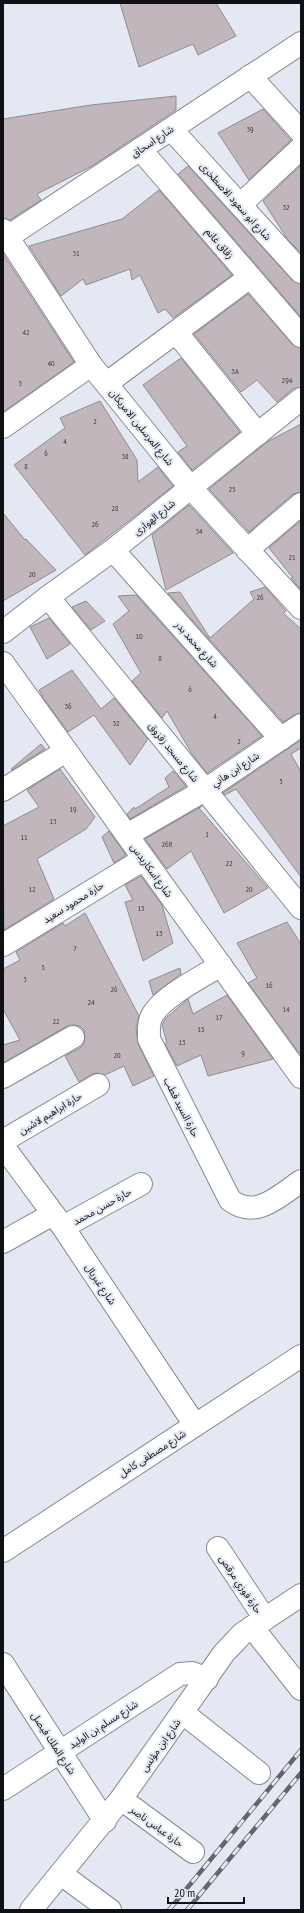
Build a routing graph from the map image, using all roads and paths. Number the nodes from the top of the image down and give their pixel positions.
1 (301, 43) edge
2 (250, 76) junction
3 (171, 129) junction
4 (301, 132) edge
5 (301, 148) edge
6 (140, 149) junction
7 (240, 205) junction
8 (4, 236) edge
9 (301, 272) edge
10 (250, 277) junction
11 (176, 332) junction
12 (301, 336) edge
13 (91, 365) junction
14 (107, 384) junction
15 (301, 399) edge
16 (3, 427) edge
17 (258, 434) junction
18 (190, 488) junction
19 (301, 504) edge
20 (113, 550) junction
21 (247, 550) junction
22 (48, 597) junction
23 (301, 608) edge
24 (3, 632) edge
25 (3, 663) edge
26 (295, 732) edge
27 (66, 751) junction
28 (3, 790) edge
29 (204, 790) junction
30 (127, 835) junction
31 (144, 859) junction
32 (301, 908) edge
33 (3, 945) edge
34 (221, 965) junction
35 (73, 1037) dead end
36 (301, 1077) edge
37 (3, 1078) edge
38 (98, 1085) dead end
39 (3, 1141) edge
40 (3, 1146) edge
41 (301, 1181) edge
42 (141, 1184) dead end
43 (58, 1221) junction
44 (3, 1242) edge
45 (301, 1356) edge
46 (195, 1425) junction
47 (218, 1548) dead end
48 (3, 1551) edge
49 (301, 1596) edge
50 (259, 1623) junction
51 (3, 1664) edge
52 (207, 1679) junction
53 (301, 1689) edge
54 (183, 1713) junction
55 (60, 1752) junction
56 (259, 1773) dead end
57 (3, 1790) edge
58 (121, 1800) junction
59 (105, 1821) junction
60 (193, 1852) dead end
61 (61, 1874) junction
62 (31, 1910) edge
63 (110, 1910) edge

1 - 2 street, شارع اسحاق
2 - 3 street, شارع اسحاق
2 - 4 street
3 - 6 street, شارع اسحاق
3 - 7 street, شارع ابو سعود الاصطخرى
5 - 7 street
6 - 8 street, شارع اسحاق
6 - 10 street, زقاق غانم
7 - 9 street, شارع ابو سعود الاصطخرى
8 - 13 street, شارع المرسلين الامريكان
10 - 11 street
10 - 12 street, زقاق غانم
11 - 14 street
11 - 17 street
13 - 14 street, شارع المرسلين الامريكان
13 - 16 street
14 - 18 street, شارع المرسلين الامريكان
15 - 17 street, شارع الهوارى
17 - 18 street, شارع الهوارى
18 - 20 street, شارع الهوارى
18 - 21 street, شارع المرسلين الامريكان
19 - 21 street
20 - 22 street, شارع الهوارى
20 - 26 street, شارع محمد بدر
21 - 23 street, شارع المرسلين الامريكان
22 - 24 street, شارع الهوارى
22 - 29 street, شارع مسجد زقزوق
25 - 27 street, شارع اسكاريدس
26 - 29 street, شارع ابن هاني
27 - 28 street
27 - 30 street, شارع اسكاريدس
29 - 30 street, شارع ابن هاني
29 - 32 street, شارع مسجد زقزوق
30 - 31 street, شارع اسكاريدس
31 - 33 street, حارة محمود سعيد
31 - 34 street, شارع اسكاريدس
34 - 36 street, شارع اسكاريدس
34 - 41 street, حارة السيد قطب
35 - 37 street
38 - 39 street, حارة ابراهيم لاشين
40 - 43 street, شارع غبريال
42 - 43 street, حارة حسن محمد
43 - 44 street, حارة حسن محمد
43 - 46 street, شارع غبريال
45 - 46 street, شارع مصطفى كامل
46 - 48 street, شارع مصطفى كامل
47 - 50 street, حارة فوزي مرقص
49 - 50 street, شارع ابن مؤنس
50 - 52 street, شارع ابن مؤنس
50 - 53 street, حارة فوزي مرقص
51 - 55 street, شارع الملك فيصل
52 - 54 street, شارع ابن مؤنس
52 - 55 street, شارع مسلم بن الوليد
54 - 56 street
54 - 58 street, شارع ابن مؤنس
55 - 57 street, شارع مسلم بن الوليد
55 - 59 street, شارع الملك فيصل
58 - 59 street, شارع ابن مؤنس
58 - 60 street, حارة عباس ناصر
59 - 61 street, شارع ابن مؤنس
61 - 62 street, شارع ابن مؤنس
61 - 63 street

